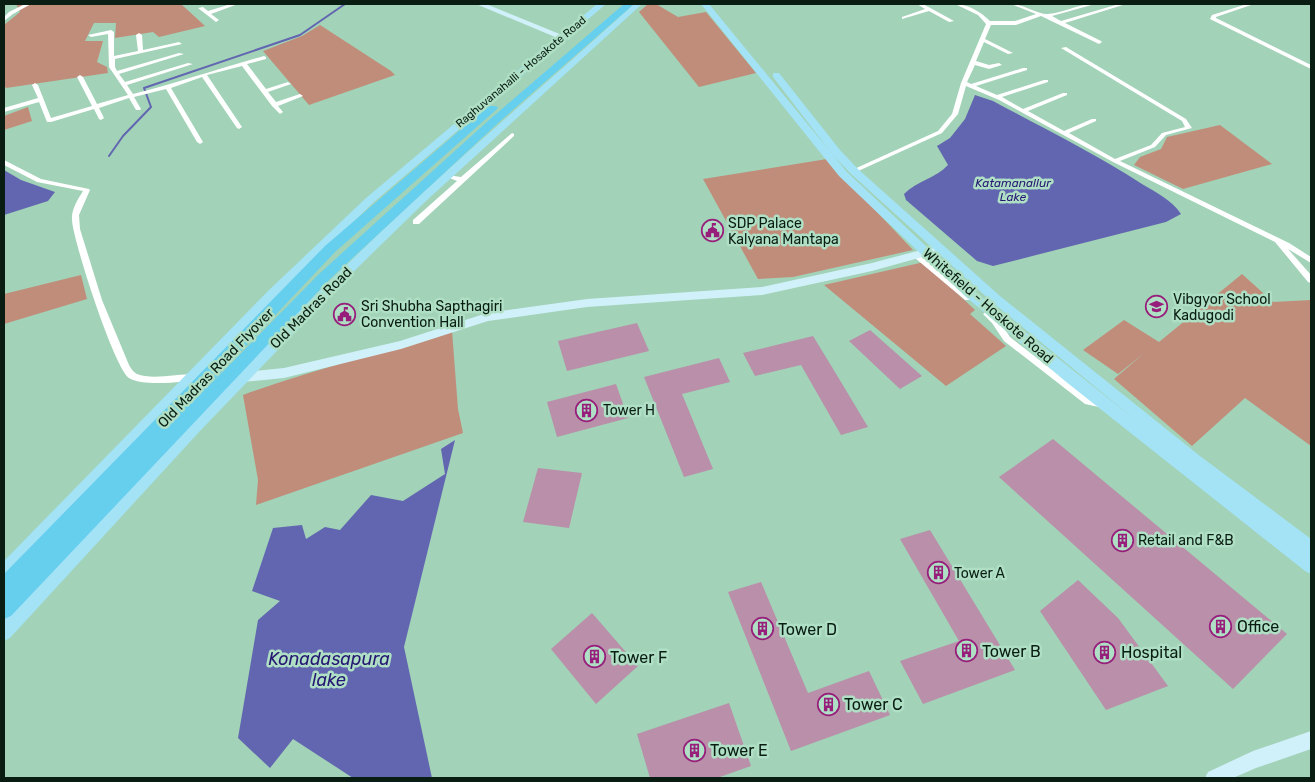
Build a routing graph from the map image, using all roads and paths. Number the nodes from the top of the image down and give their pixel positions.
1 (12, 4) edge
2 (28, 4) edge
3 (235, 4) edge
4 (480, 4) edge
5 (602, 4) edge
6 (615, 4) edge
7 (629, 4) edge
8 (638, 4) edge
9 (705, 4) edge
10 (715, 4) edge
11 (920, 4) edge
12 (961, 4) edge
13 (1013, 4) edge
14 (1092, 4) edge
15 (1124, 4) edge
16 (1250, 4) edge
17 (1036, 5) dead end
18 (201, 8) dead end
19 (930, 9) junction
20 (1026, 9) junction
21 (209, 12) junction
22 (8, 14) edge
23 (1044, 15) junction
24 (904, 18) dead end
25 (4, 20) edge
26 (216, 20) dead end
27 (951, 20) dead end
28 (988, 23) junction
29 (1060, 23) junction
30 (91, 35) dead end
31 (139, 35) dead end
32 (563, 37) junction
33 (983, 40) junction
34 (1099, 42) dead end
35 (179, 44) dead end
36 (1064, 48) dead end
37 (141, 52) junction
38 (1010, 53) dead end
39 (181, 54) dead end
40 (112, 58) junction
41 (264, 58) dead end
42 (972, 62) junction
43 (190, 64) dead end
44 (244, 64) junction
45 (999, 65) dead end
46 (1311, 68) edge
47 (1025, 69) dead end
48 (115, 73) junction
49 (204, 75) junction
50 (80, 77) dead end
51 (1046, 81) dead end
52 (123, 84) junction
53 (288, 84) dead end
54 (35, 85) dead end
55 (968, 85) junction
56 (168, 88) junction
57 (264, 92) junction
58 (1065, 94) dead end
59 (131, 96) junction
60 (300, 96) dead end
61 (996, 97) junction
62 (41, 99) junction
63 (274, 105) junction
64 (96, 107) junction
65 (138, 109) dead end
66 (4, 110) edge
67 (1023, 111) junction
68 (280, 112) dead end
69 (101, 118) dead end
70 (1094, 120) dead end
71 (239, 127) dead end
72 (1064, 134) junction
73 (512, 135) dead end
74 (440, 140) junction
75 (200, 142) dead end
76 (825, 145) junction
77 (436, 157) junction
78 (1115, 161) junction
79 (4, 162) edge
80 (854, 171) junction
81 (449, 176) junction
82 (462, 180) junction
83 (416, 222) dead end
84 (373, 239) junction
85 (1275, 240) junction
86 (940, 249) junction
87 (923, 255) junction
88 (1311, 260) edge
89 (1311, 280) edge
90 (194, 377) junction
91 (218, 377) junction
92 (242, 377) junction
93 (1311, 548) edge
94 (1311, 566) edge
95 (4, 572) edge
96 (4, 588) edge
97 (4, 609) edge
98 (4, 632) edge
99 (1311, 740) edge
100 (1214, 778) edge

1 - 22 street
2 - 22 street
3 - 21 street
4 - 32 street
5 - 32 main road, Raghuvanahalli - Hosakote Road
6 - 77 highway
7 - 84 highway, Old Madras Road
8 - 81 main road, Old Madras Road
9 - 76 main road, Whitefield - Hoskote Road
10 - 76 main road, Whitefield - Hoskote Road
11 - 19 street
12 - 28 street
13 - 20 street
14 - 23 street
15 - 29 street
16 - 46 street
17 - 20 street
18 - 21 street
19 - 24 street
19 - 27 street
20 - 23 street
21 - 26 street
22 - 25 street
23 - 28 street
23 - 29 street
28 - 33 street
29 - 34 street
30 - 40 street
31 - 37 street
32 - 74 main road, Raghuvanahalli - Hosakote Road
33 - 38 street
33 - 42 street
35 - 37 street
36 - 78 street
37 - 40 street
39 - 48 street
40 - 48 street
41 - 44 street
42 - 45 street
42 - 55 street
43 - 52 street
44 - 49 street
44 - 57 street
47 - 55 street
48 - 52 street
49 - 56 street
49 - 71 street
50 - 64 street
51 - 61 street
52 - 59 street
53 - 57 street
54 - 62 street
55 - 61 street
55 - 80 street
56 - 59 street
56 - 75 street
57 - 63 street
58 - 67 street
59 - 64 street
59 - 65 street
60 - 63 street
61 - 67 street
62 - 64 street
62 - 66 street
63 - 68 street
64 - 69 street
67 - 72 street
70 - 72 street
72 - 78 street
73 - 82 street
74 - 77 highway
74 - 90 main road, Raghuvanahalli - Hosakote Road
76 - 80 main road, Whitefield - Hoskote Road
76 - 87 main road, Whitefield - Hoskote Road
77 - 91 highway, Old Madras Road Flyover
78 - 85 street
79 - 90 street
80 - 86 main road, Whitefield - Hoskote Road
81 - 82 street
81 - 84 main road, Old Madras Road
82 - 83 street
84 - 91 highway, Old Madras Road Flyover
84 - 92 main road, Old Madras Road
85 - 88 street
85 - 89 street
86 - 87 street
86 - 93 main road, Whitefield - Hoskote Road
87 - 92 street
87 - 94 main road, Whitefield - Hoskote Road
90 - 95 main road, Raghuvanahalli - Hosakote Road
91 - 96 highway, Old Madras Road Flyover
91 - 97 highway, Old Madras Road Flyover
92 - 98 main road, Old Madras Road
99 - 100 street

